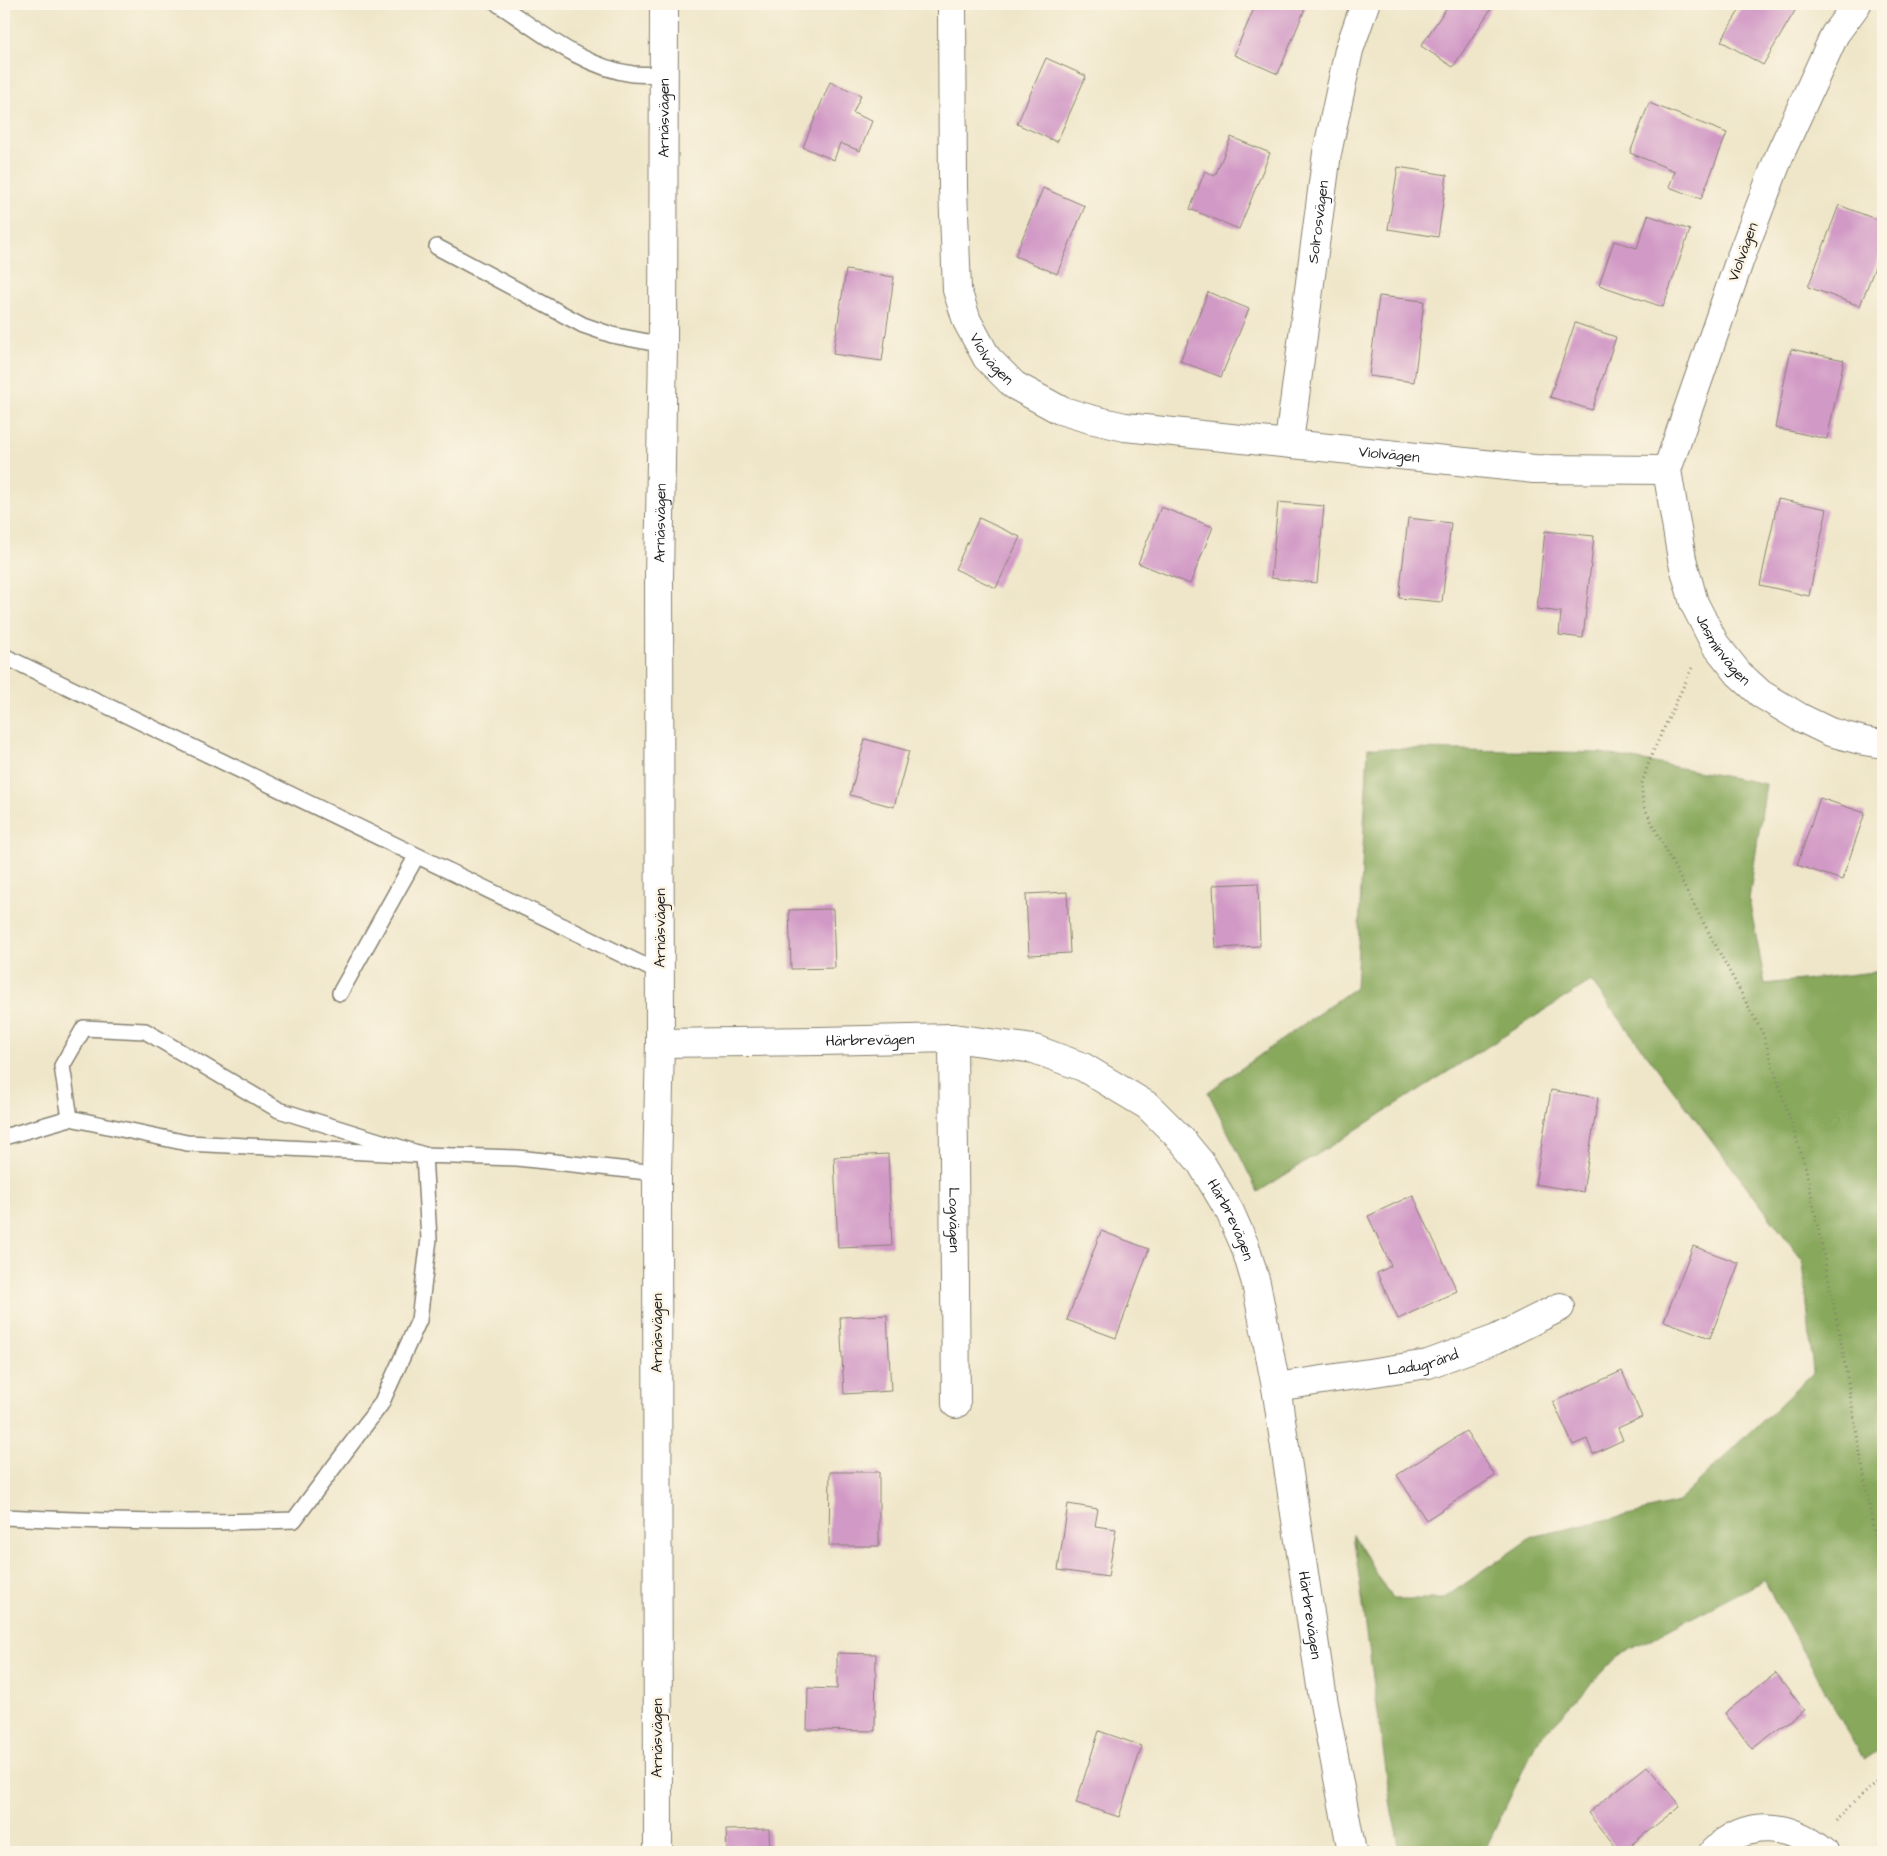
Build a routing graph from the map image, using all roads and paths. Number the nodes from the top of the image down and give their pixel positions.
1 (498, 4) edge
2 (664, 4) edge
3 (952, 4) edge
4 (1365, 4) edge
5 (1857, 4) edge
6 (664, 74) junction
7 (437, 247) dead end
8 (662, 345) junction
9 (1289, 442) junction
10 (1667, 470) junction
11 (1709, 633) junction
12 (4, 656) edge
13 (1883, 744) edge
14 (416, 857) junction
15 (660, 973) junction
16 (340, 993) dead end
17 (953, 1038) junction
18 (660, 1043) junction
19 (70, 1118) junction
20 (4, 1137) edge
21 (424, 1155) junction
22 (658, 1173) junction
23 (1560, 1307) dead end
24 (1276, 1387) junction
25 (956, 1404) dead end
26 (4, 1517) edge
27 (1883, 1586) edge
28 (1883, 1776) edge
29 (1818, 1847) edge
30 (658, 1852) edge
31 (1352, 1852) edge
32 (1713, 1852) edge

1 - 6 lane
2 - 6 street, Arnäsvägen
3 - 9 street, Violvägen
4 - 9 street, Solrosvägen
5 - 10 street, Violvägen
6 - 8 street, Arnäsvägen
7 - 8 lane
8 - 15 street, Arnäsvägen
9 - 10 street, Violvägen
10 - 11 street, Jasminvägen
11 - 13 street, Jasminvägen
11 - 27 path
12 - 14 lane
14 - 15 lane
14 - 16 lane
15 - 18 street, Arnäsvägen
17 - 18 street, Härbrevägen
17 - 24 street, Härbrevägen
17 - 25 street, Logvägen
18 - 22 street, Arnäsvägen
19 - 20 lane
19 - 21 lane
19 - 21 lane
21 - 22 lane
21 - 26 lane
22 - 30 street, Arnäsvägen
23 - 24 street, Ladugränd
24 - 31 street, Härbrevägen
28 - 29 path
29 - 32 street

